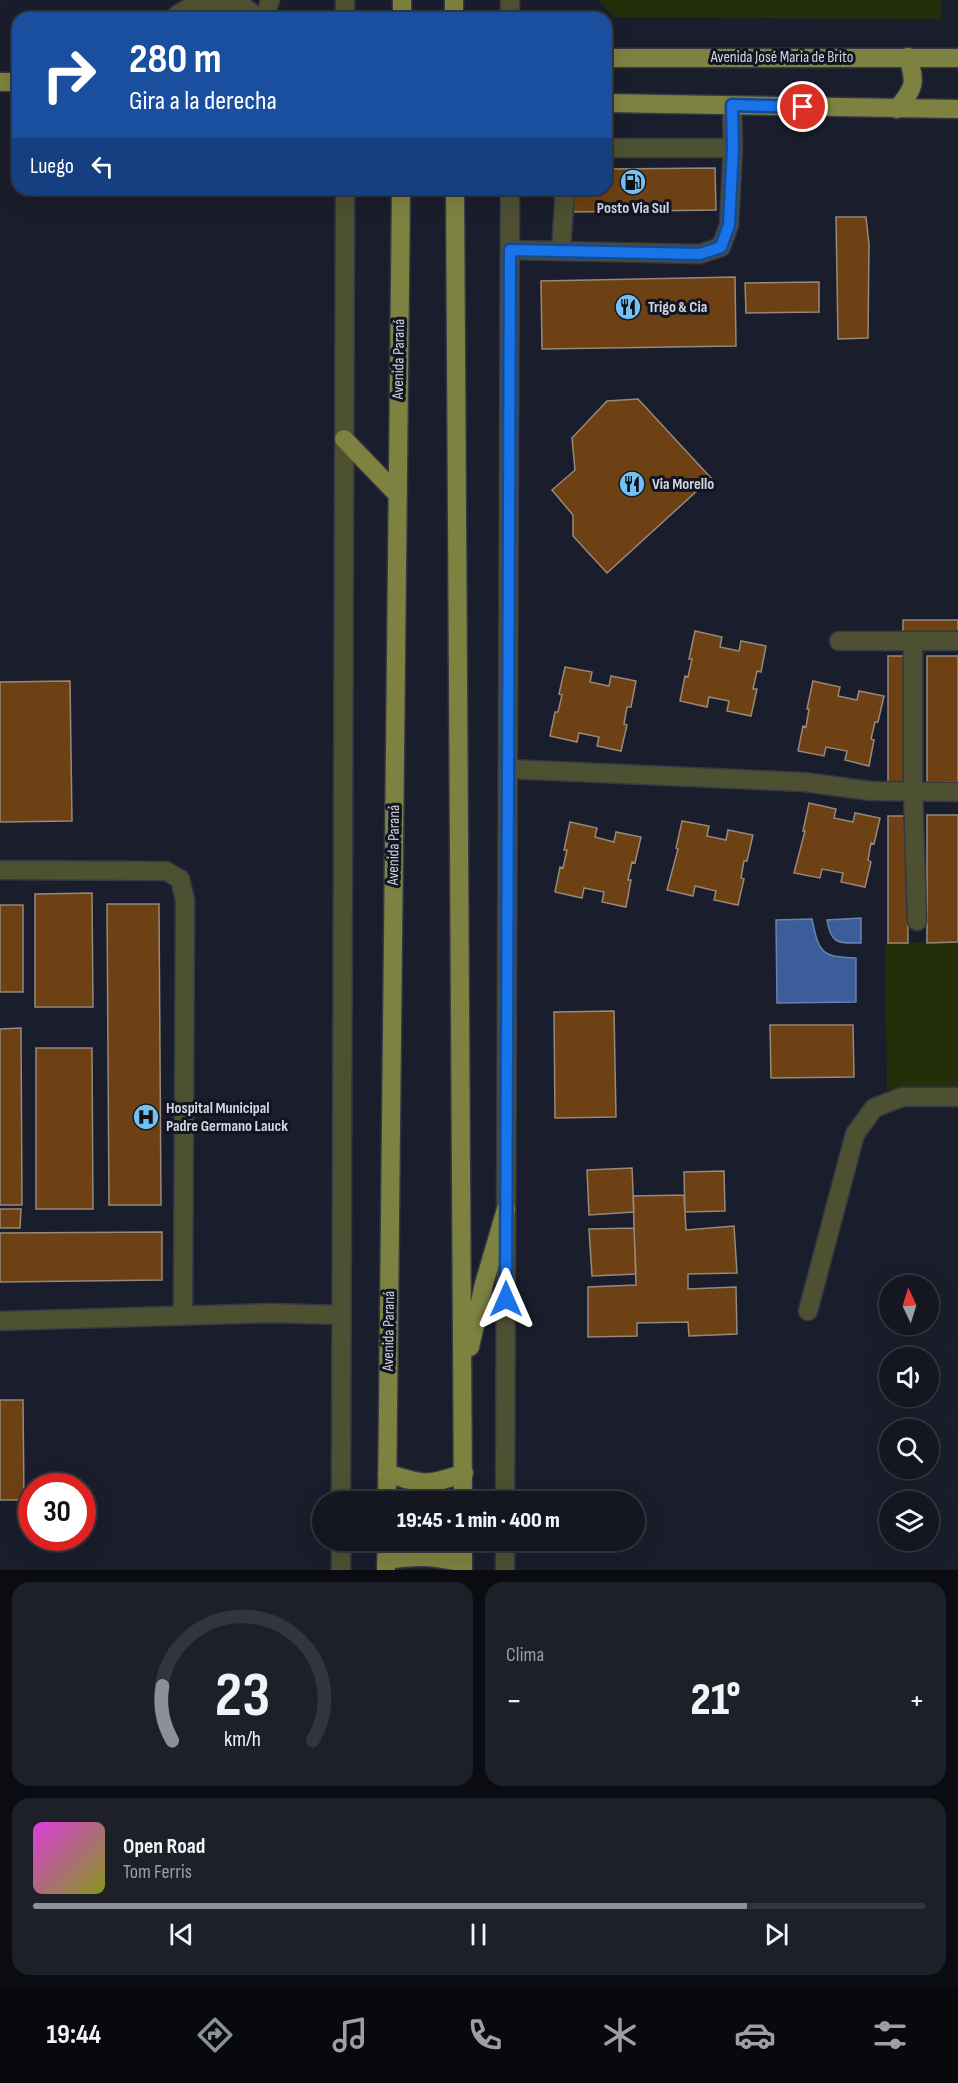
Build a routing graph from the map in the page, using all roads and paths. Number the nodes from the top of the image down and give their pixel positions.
1 (181, 12) edge
2 (250, 12) edge
3 (908, 57) junction
4 (612, 58) edge
5 (958, 58) edge
6 (612, 103) edge
7 (732, 105) junction
8 (958, 108) edge
9 (897, 109) junction
10 (612, 148) edge
11 (733, 148) junction
12 (345, 195) edge
13 (401, 195) edge
14 (455, 195) edge
15 (510, 195) edge
16 (565, 195) edge
17 (510, 250) junction
18 (561, 251) junction
19 (344, 439) junction
20 (398, 495) junction
21 (839, 641) dead end
22 (914, 641) junction
23 (958, 641) edge
24 (508, 769) junction
25 (914, 792) junction
26 (958, 792) edge
27 (0, 870) edge
28 (917, 921) dead end
29 (958, 1097) edge
30 (506, 1209) junction
31 (808, 1311) dead end
32 (342, 1314) junction
33 (183, 1316) junction
34 (0, 1321) edge
35 (463, 1378) junction
36 (387, 1473) junction
37 (464, 1473) junction
38 (341, 1491) edge
39 (387, 1491) edge
40 (463, 1491) edge
41 (505, 1491) edge
42 (341, 1551) edge
43 (505, 1551) edge
44 (386, 1565) edge
45 (463, 1566) edge
46 (341, 1570) edge
47 (505, 1570) edge

1 - 2 street
3 - 4 main road, Avenida José Maria de Brito
3 - 5 main road, Avenida José Maria de Brito
3 - 9 main road
6 - 7 main road
7 - 9 main road
7 - 11 street
8 - 9 main road
10 - 11 street
11 - 18 street
12 - 19 street
13 - 20 main road, Avenida Paraná
14 - 35 main road
15 - 17 street
16 - 18 street
17 - 18 street
17 - 24 street
19 - 20 main road
19 - 32 street
20 - 36 main road, Avenida Paraná
21 - 22 street
22 - 23 street
22 - 25 street
24 - 25 street
24 - 30 street
25 - 26 street
25 - 28 street
27 - 33 street
29 - 31 street
30 - 35 main road
30 - 41 street
32 - 33 street
32 - 38 street
33 - 34 street
35 - 37 main road
36 - 37 main road
36 - 39 main road, Avenida Paraná
37 - 40 main road
42 - 46 street
43 - 47 street
44 - 45 main road

